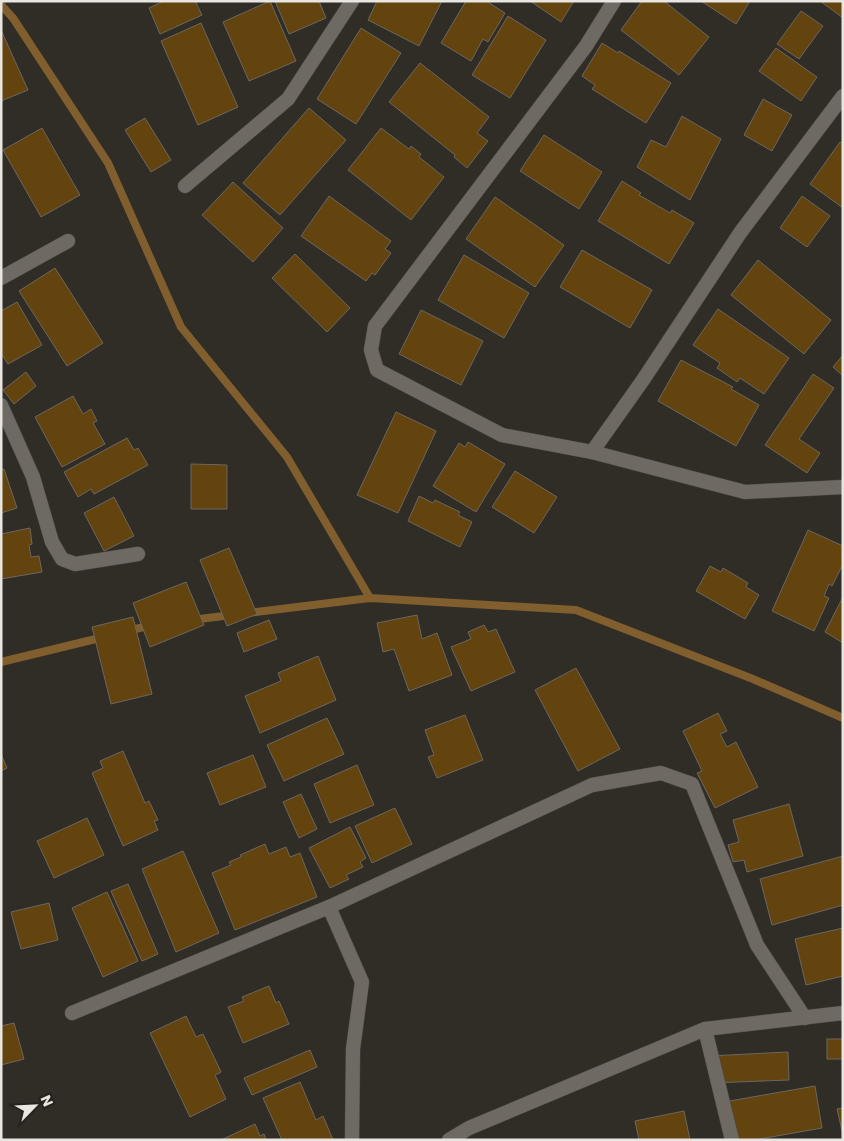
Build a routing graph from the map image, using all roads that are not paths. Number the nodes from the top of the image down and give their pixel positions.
1 (352, 1) edge
2 (614, 1) edge
3 (843, 96) edge
4 (185, 186) dead end
5 (68, 241) dead end
6 (1, 278) edge
7 (1, 405) edge
8 (592, 452) junction
9 (843, 487) edge
10 (138, 554) dead end
11 (329, 907) junction
12 (72, 1013) dead end
13 (843, 1013) edge
14 (805, 1018) junction
15 (705, 1029) junction
16 (352, 1140) edge
17 (450, 1140) edge
18 (732, 1140) edge

1 - 4 street
2 - 8 street
3 - 8 street
5 - 6 street
7 - 10 street
8 - 9 street
11 - 12 street
11 - 14 street
11 - 16 street
13 - 14 street
14 - 15 street
15 - 17 street
15 - 18 street

